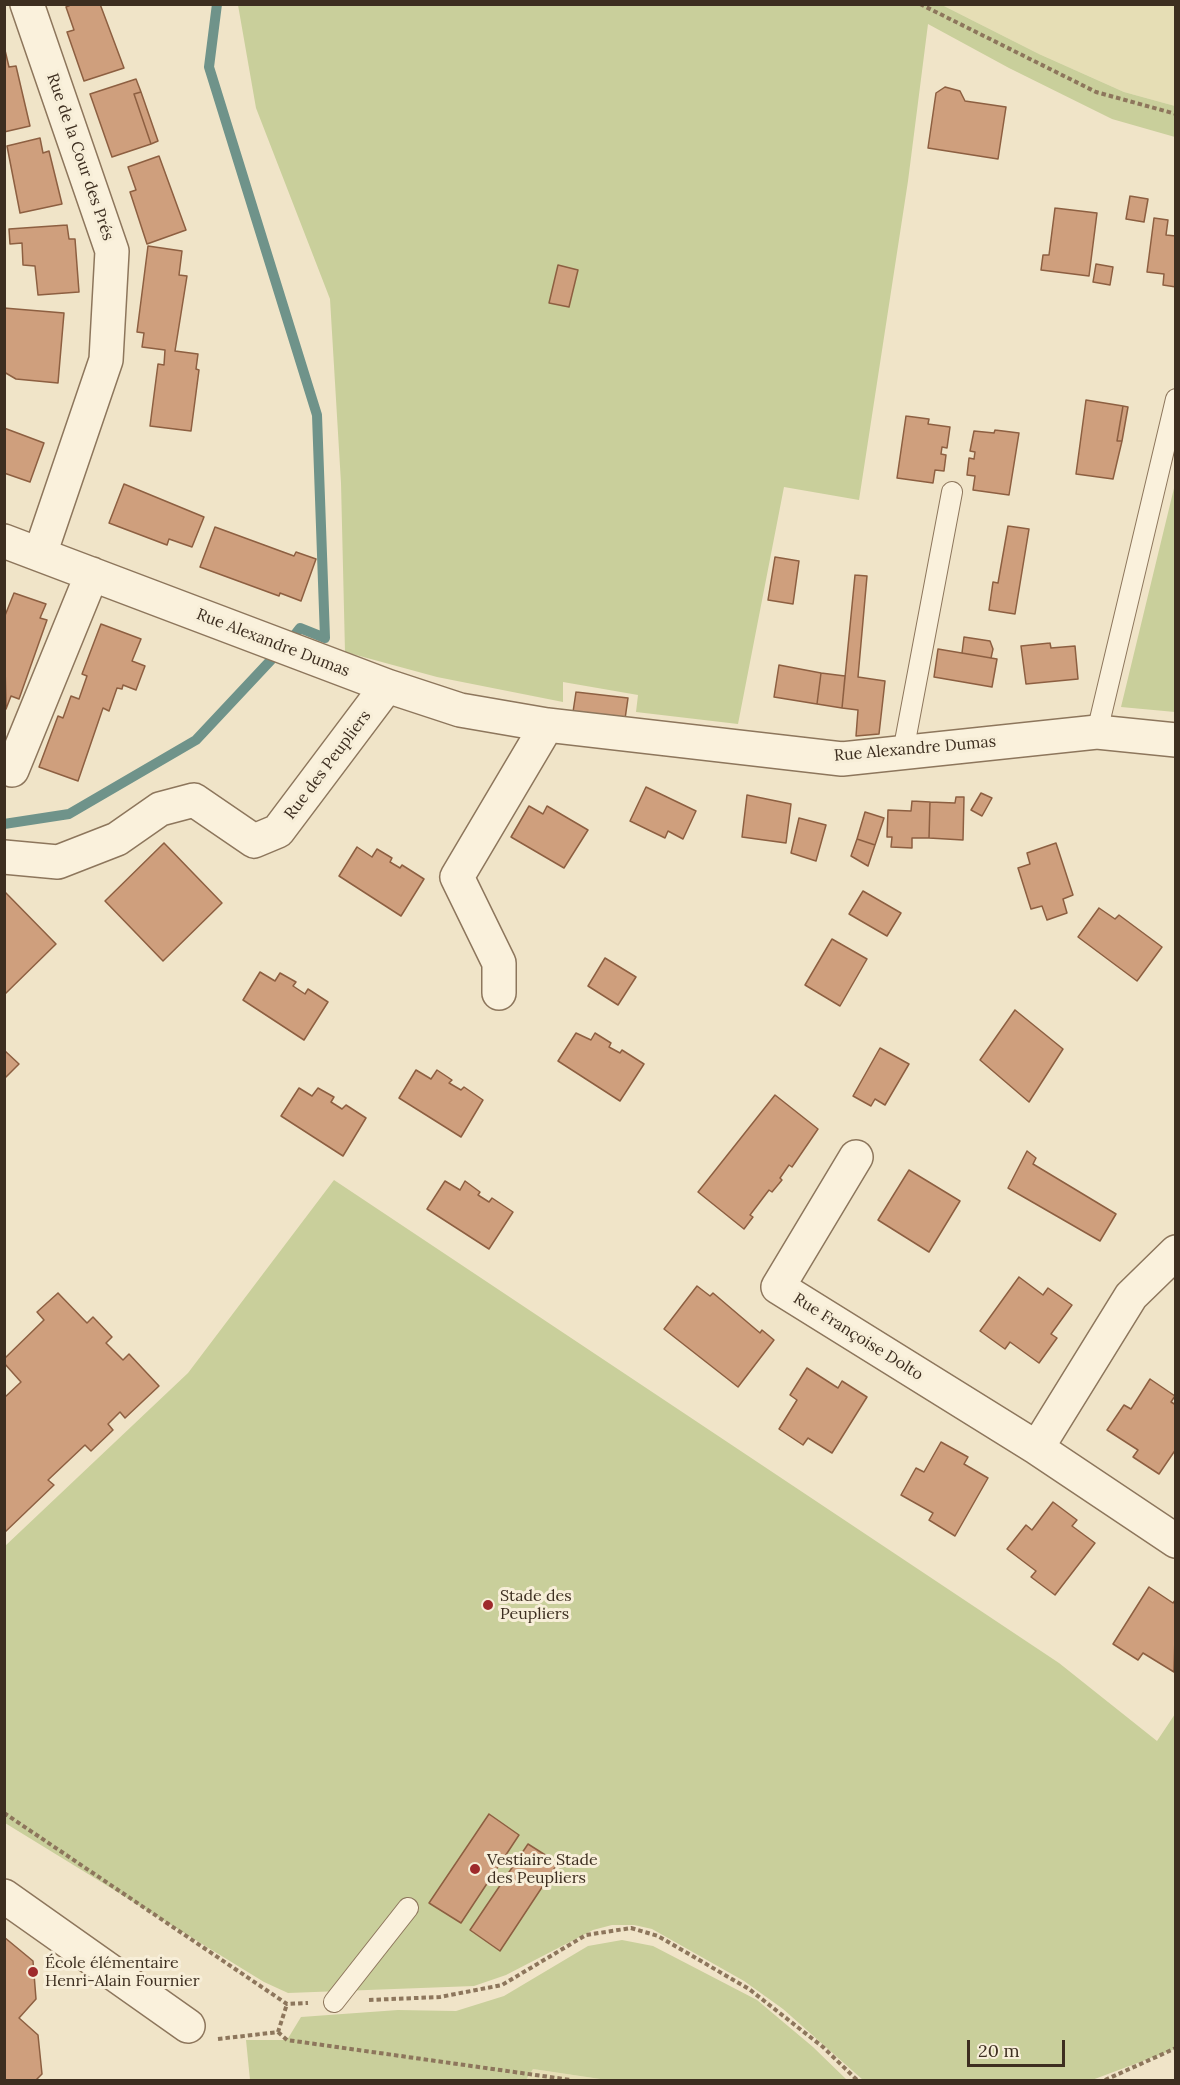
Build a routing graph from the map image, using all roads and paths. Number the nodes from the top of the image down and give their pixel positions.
1 (27, 4) edge
2 (920, 4) edge
3 (1176, 114) edge
4 (1176, 399) edge
5 (952, 492) dead end
6 (4, 541) edge
7 (40, 554) junction
8 (92, 574) junction
9 (387, 686) junction
10 (547, 725) junction
11 (1097, 732) junction
12 (1176, 740) edge
13 (903, 752) junction
14 (12, 770) dead end
15 (4, 857) edge
16 (499, 993) dead end
17 (856, 1157) dead end
18 (1176, 1252) edge
19 (1037, 1448) junction
20 (1176, 1541) edge
21 (4, 1813) edge
22 (4, 1896) edge
23 (408, 1908) dead end
24 (334, 2002) junction
25 (287, 2004) junction
26 (188, 2026) joint
27 (278, 2032) junction
28 (1176, 2048) edge
29 (537, 2076) junction
30 (534, 2080) edge
31 (571, 2080) edge
32 (857, 2080) edge
33 (1105, 2080) edge

1 - 7 street, Rue de la Cour des Prés
2 - 3 path
4 - 11 lane
5 - 13 lane
6 - 7 street, Rue Alexandre Dumas
7 - 8 street, Rue Alexandre Dumas
8 - 9 street, Rue Alexandre Dumas
8 - 14 street
9 - 10 street, Rue Alexandre Dumas
9 - 15 street, Rue des Peupliers
10 - 13 street, Rue Alexandre Dumas
10 - 16 street
11 - 12 street, Rue Alexandre Dumas
11 - 13 street, Rue Alexandre Dumas
17 - 19 street, Rue Françoise Dolto
18 - 19 street
19 - 20 street, Rue Françoise Dolto
21 - 25 path
22 - 26 street
23 - 24 lane
24 - 25 path
24 - 32 path
25 - 27 path
26 - 27 path
27 - 29 path
28 - 33 path
29 - 30 path
29 - 31 path

